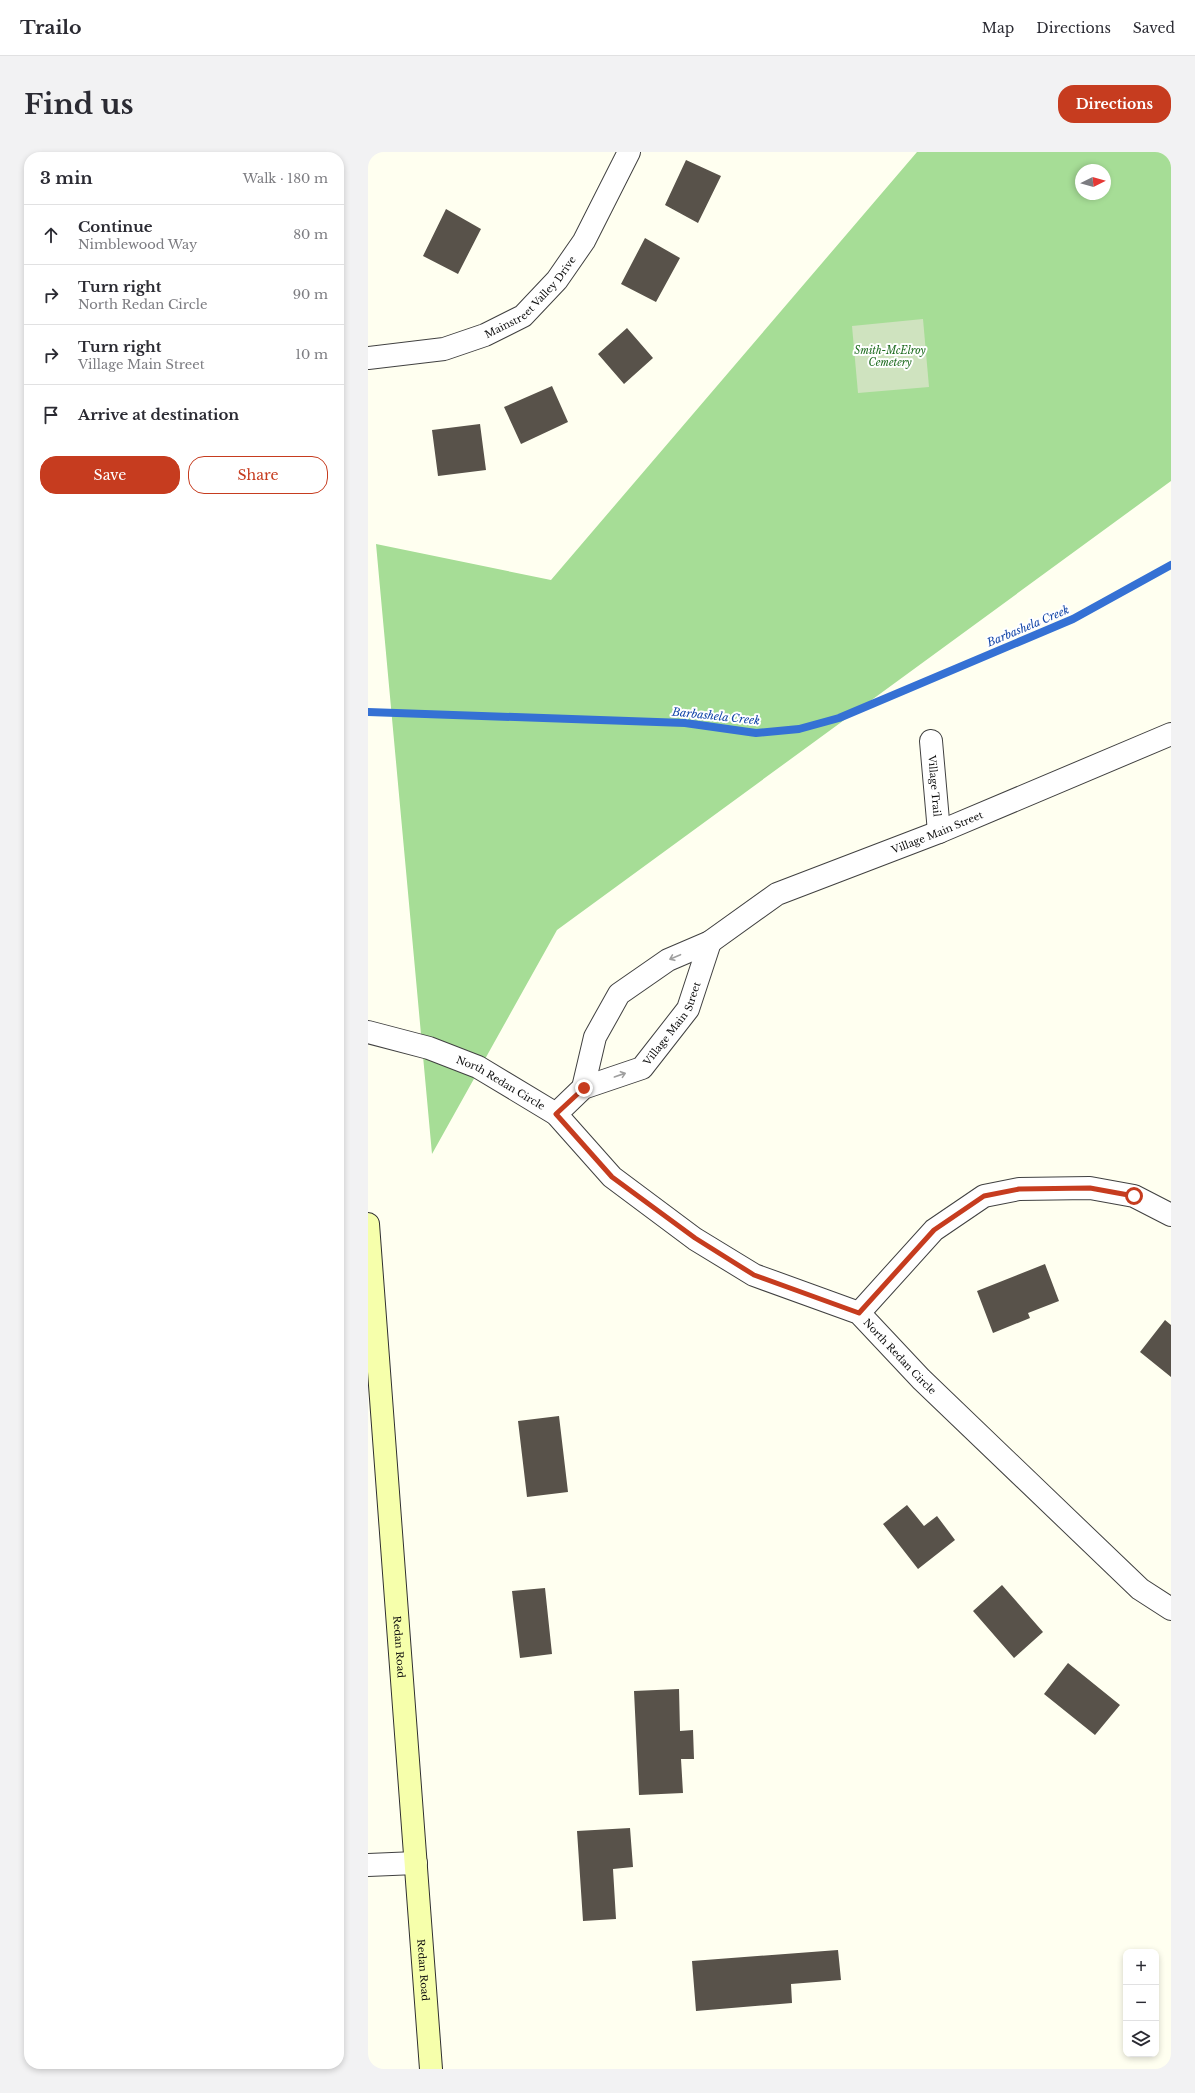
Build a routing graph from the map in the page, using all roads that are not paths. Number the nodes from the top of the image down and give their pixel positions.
1 (629, 152) edge
2 (368, 358) edge
3 (1171, 734) edge
4 (931, 741) dead end
5 (939, 832) junction
6 (710, 942) junction
7 (368, 1032) edge
8 (584, 1088) junction
9 (556, 1114) junction
10 (1171, 1214) edge
11 (368, 1224) edge
12 (859, 1313) junction
13 (1171, 1609) edge
14 (416, 1863) junction
15 (368, 1865) edge
16 (431, 2069) edge

1 - 2 street, Mainstreet Valley Drive
3 - 5 street, Village Main Street
4 - 5 street, Village Trail
5 - 6 street, Village Main Street
8 -> 6 street, Village Main Street
6 -> 8 street, Village Main Street
7 - 9 street, North Redan Circle
8 - 9 street, Village Main Street
9 - 12 street, North Redan Circle
10 - 12 street
11 - 14 main road, Redan Road
12 - 13 street, North Redan Circle
14 - 15 street
14 - 16 main road, Redan Road

